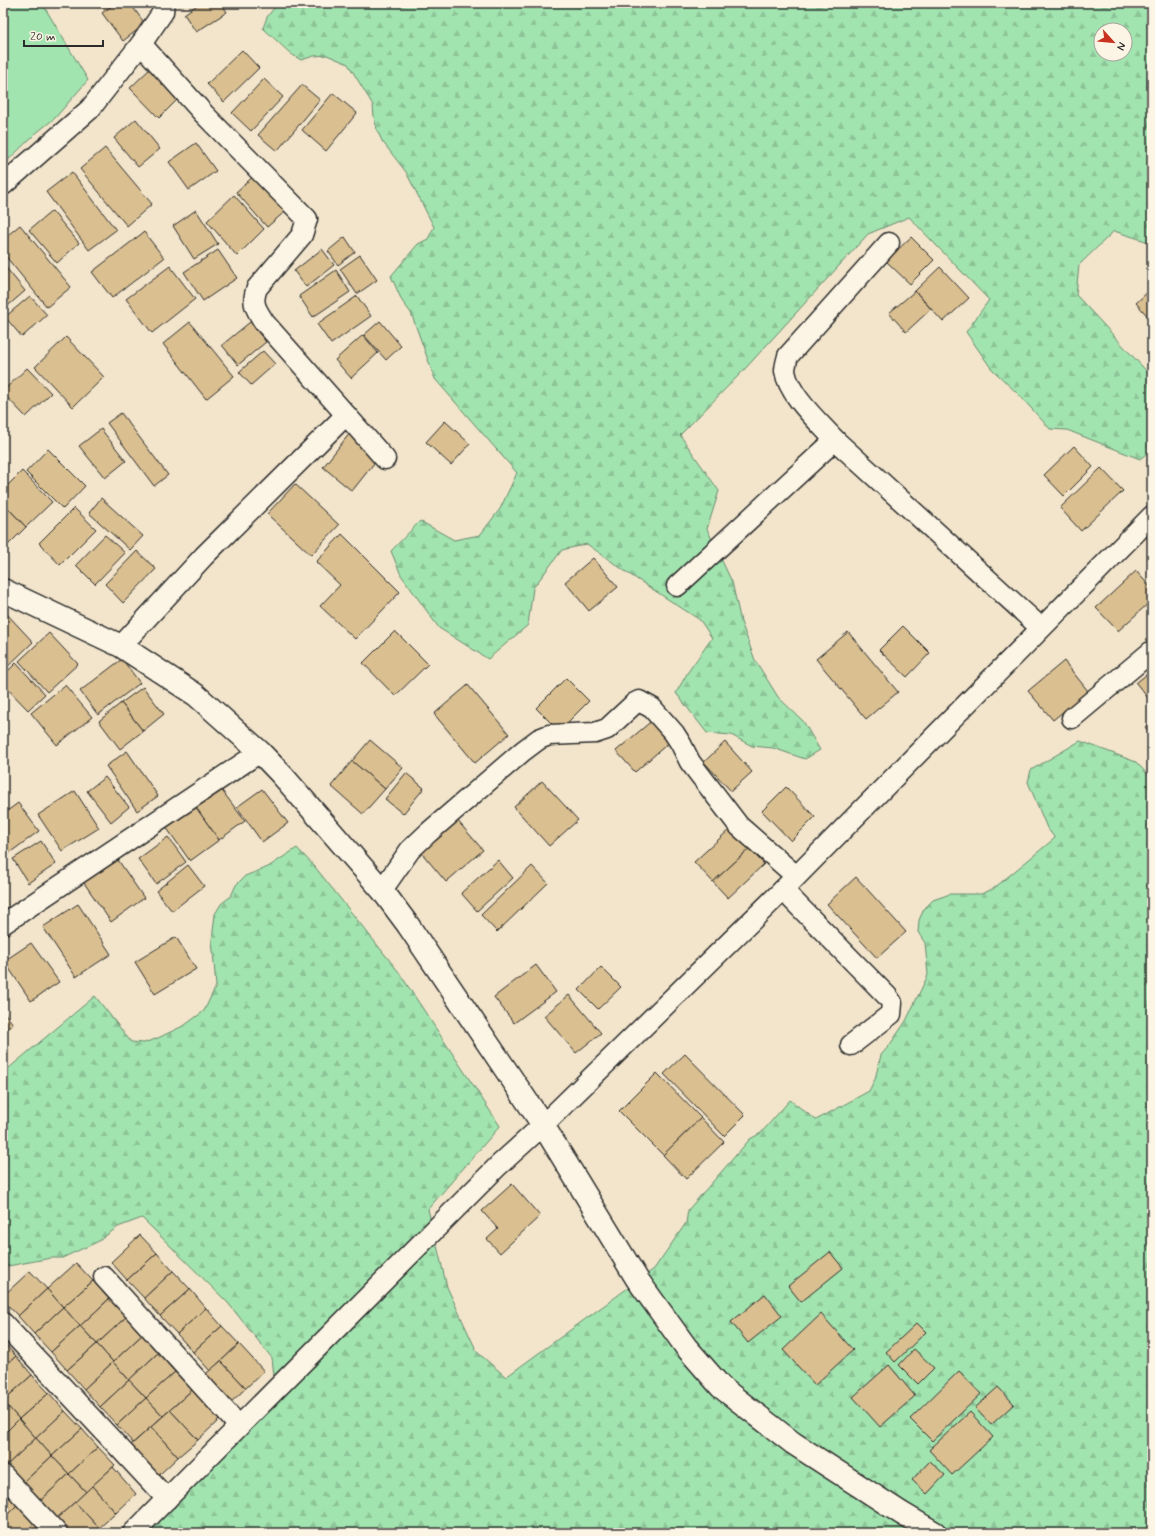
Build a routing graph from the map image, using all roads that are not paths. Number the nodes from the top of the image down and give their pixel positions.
1 (164, 3) edge
2 (141, 44) junction
3 (3, 185) edge
4 (888, 244) dead end
5 (346, 415) junction
6 (835, 440) junction
7 (385, 459) dead end
8 (1152, 516) edge
9 (676, 586) dead end
10 (3, 590) edge
11 (1041, 628) junction
12 (121, 646) junction
13 (1152, 651) edge
14 (1072, 718) dead end
15 (260, 752) junction
16 (789, 883) junction
17 (382, 890) junction
18 (3, 924) edge
19 (851, 1045) dead end
20 (543, 1124) junction
21 (104, 1277) dead end
22 (3, 1323) edge
23 (239, 1426) junction
24 (3, 1475) edge
25 (167, 1499) junction
26 (57, 1533) edge
27 (133, 1533) edge
28 (935, 1533) edge

1 - 2 street
2 - 3 street
2 - 5 street
4 - 6 street
5 - 7 street
5 - 12 street
6 - 9 street
6 - 11 street
8 - 11 street
10 - 12 main road
11 - 16 street
12 - 15 main road
13 - 14 street
15 - 17 main road
15 - 18 street
16 - 17 street
16 - 19 street
16 - 20 street
17 - 20 main road
20 - 23 street
20 - 28 main road
21 - 23 street
22 - 25 street
23 - 25 street
24 - 26 street
25 - 27 street

